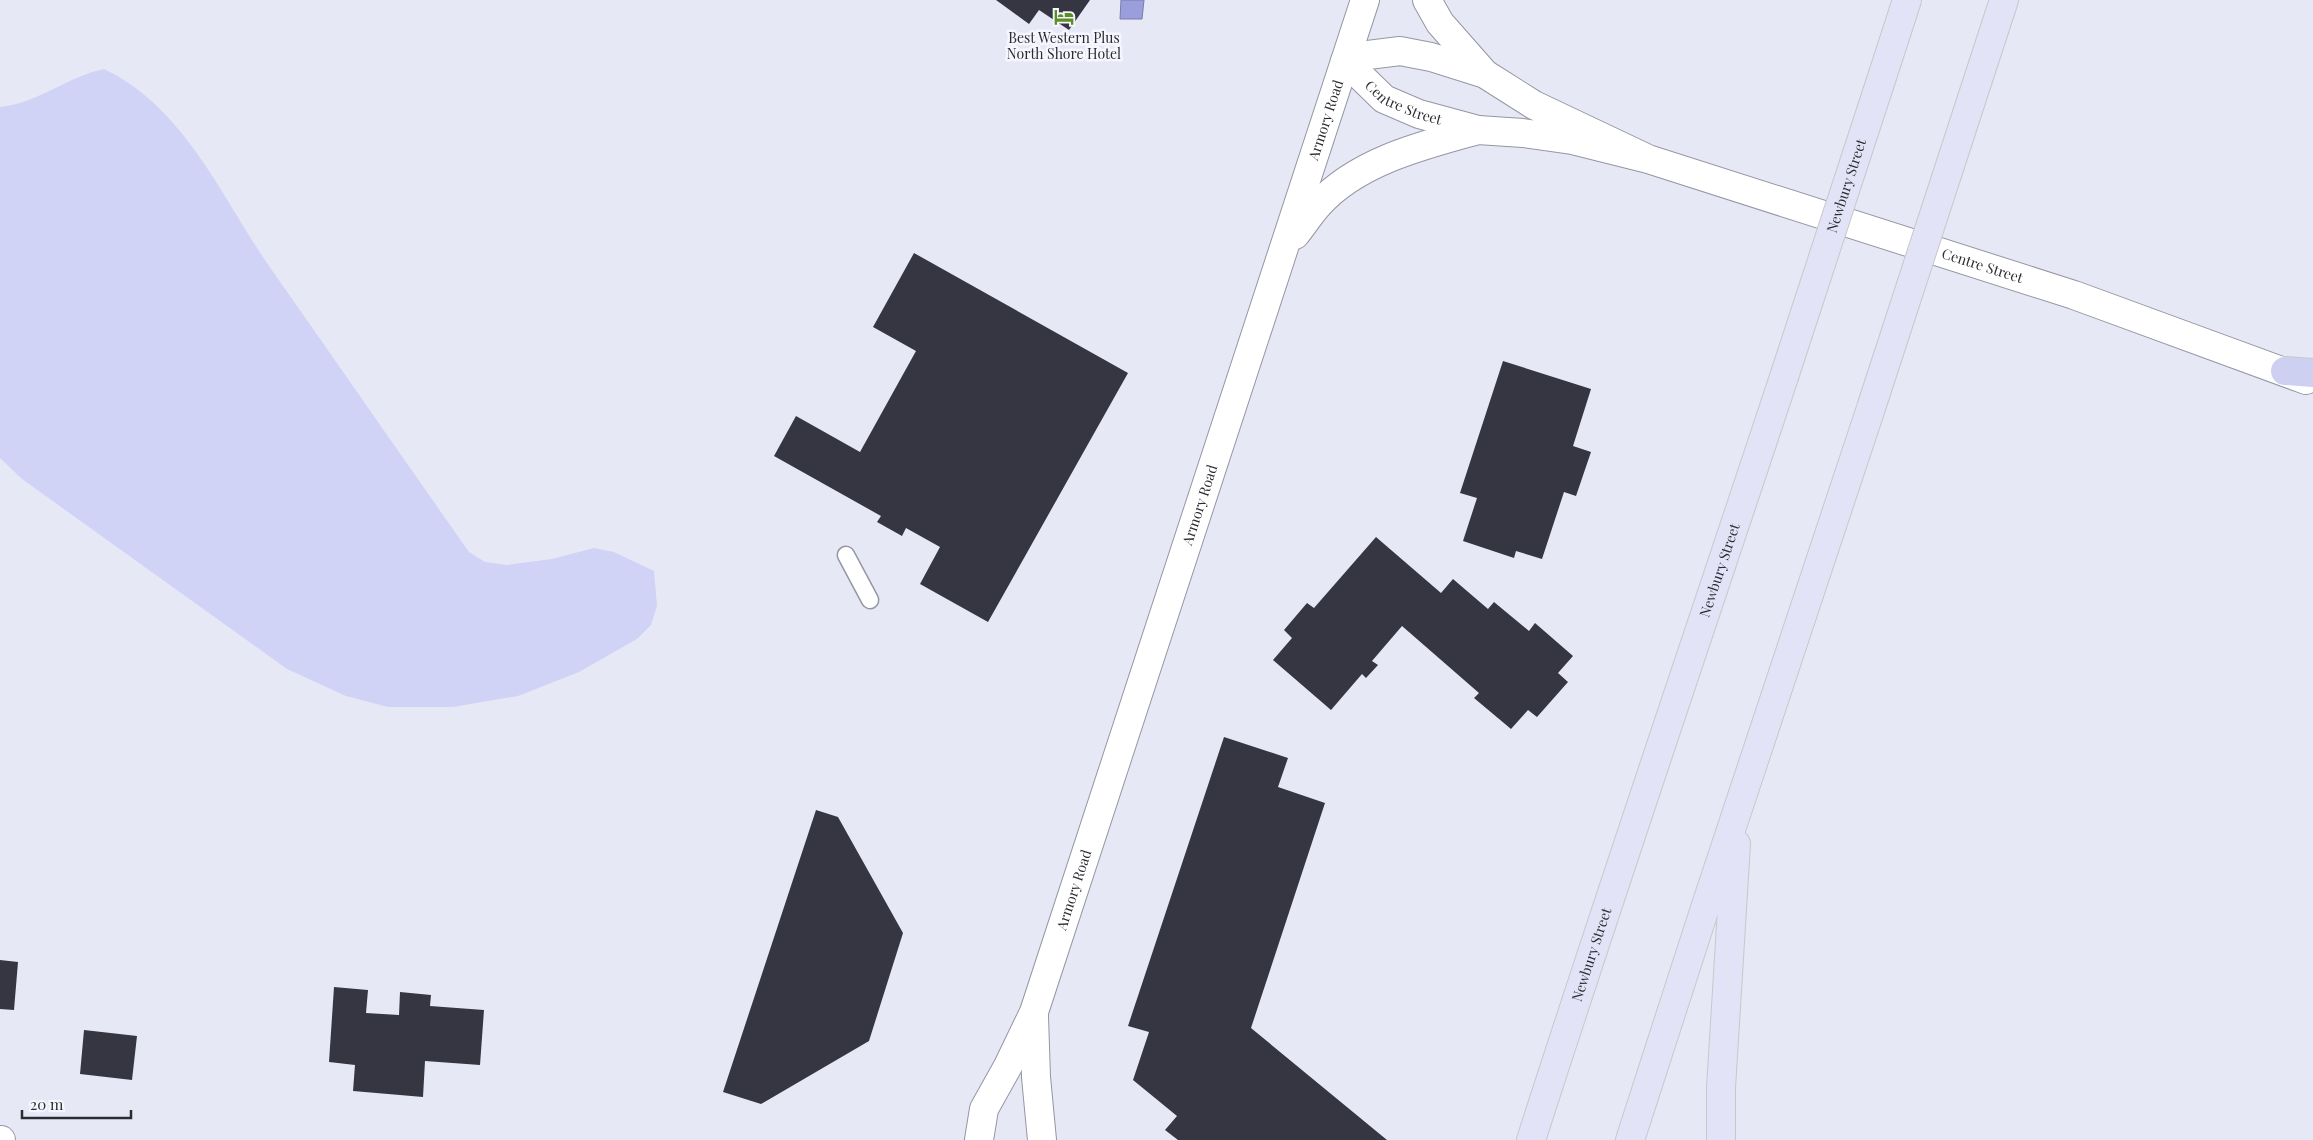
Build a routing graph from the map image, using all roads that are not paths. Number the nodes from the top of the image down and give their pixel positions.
1 (1365, 0) edge
2 (1427, 0) edge
3 (1907, 0) edge
4 (2004, 0) edge
5 (1346, 61) junction
6 (1485, 74) junction
7 (1478, 130) junction
8 (1648, 159) junction
9 (1282, 252) junction
10 (2285, 371) junction
11 (2313, 373) edge
12 (2313, 383) edge
13 (846, 555) dead end
14 (870, 600) dead end
15 (1738, 808) junction
16 (1034, 1012) junction
17 (1542, 1106) junction
18 (984, 1109) junction
19 (1045, 1134) edge
20 (959, 1140) edge
21 (979, 1140) edge
22 (1521, 1140) edge
23 (1532, 1140) edge
24 (1630, 1140) edge
25 (1721, 1140) edge

1 - 5 main road, Armory Road
2 - 6 main road
3 - 17 main road, Newbury Street, bridge
4 - 15 main road, bridge
5 - 6 main road, Centre Street
5 - 7 main road, Centre Street
5 - 9 main road, Armory Road
6 - 8 main road, Centre Street
7 - 8 main road, Centre Street
7 - 9 main road
8 - 10 main road, Centre Street
9 - 16 main road, Armory Road
10 - 11 highway
10 - 12 main road, Centre Street
13 - 14 lane
15 - 24 main road
15 - 25 main road
16 - 18 main road, Armory Road
16 - 19 main road, Armory Road
17 - 22 main road
17 - 23 main road, Newbury Street
18 - 20 main road
18 - 21 main road, Armory Road

